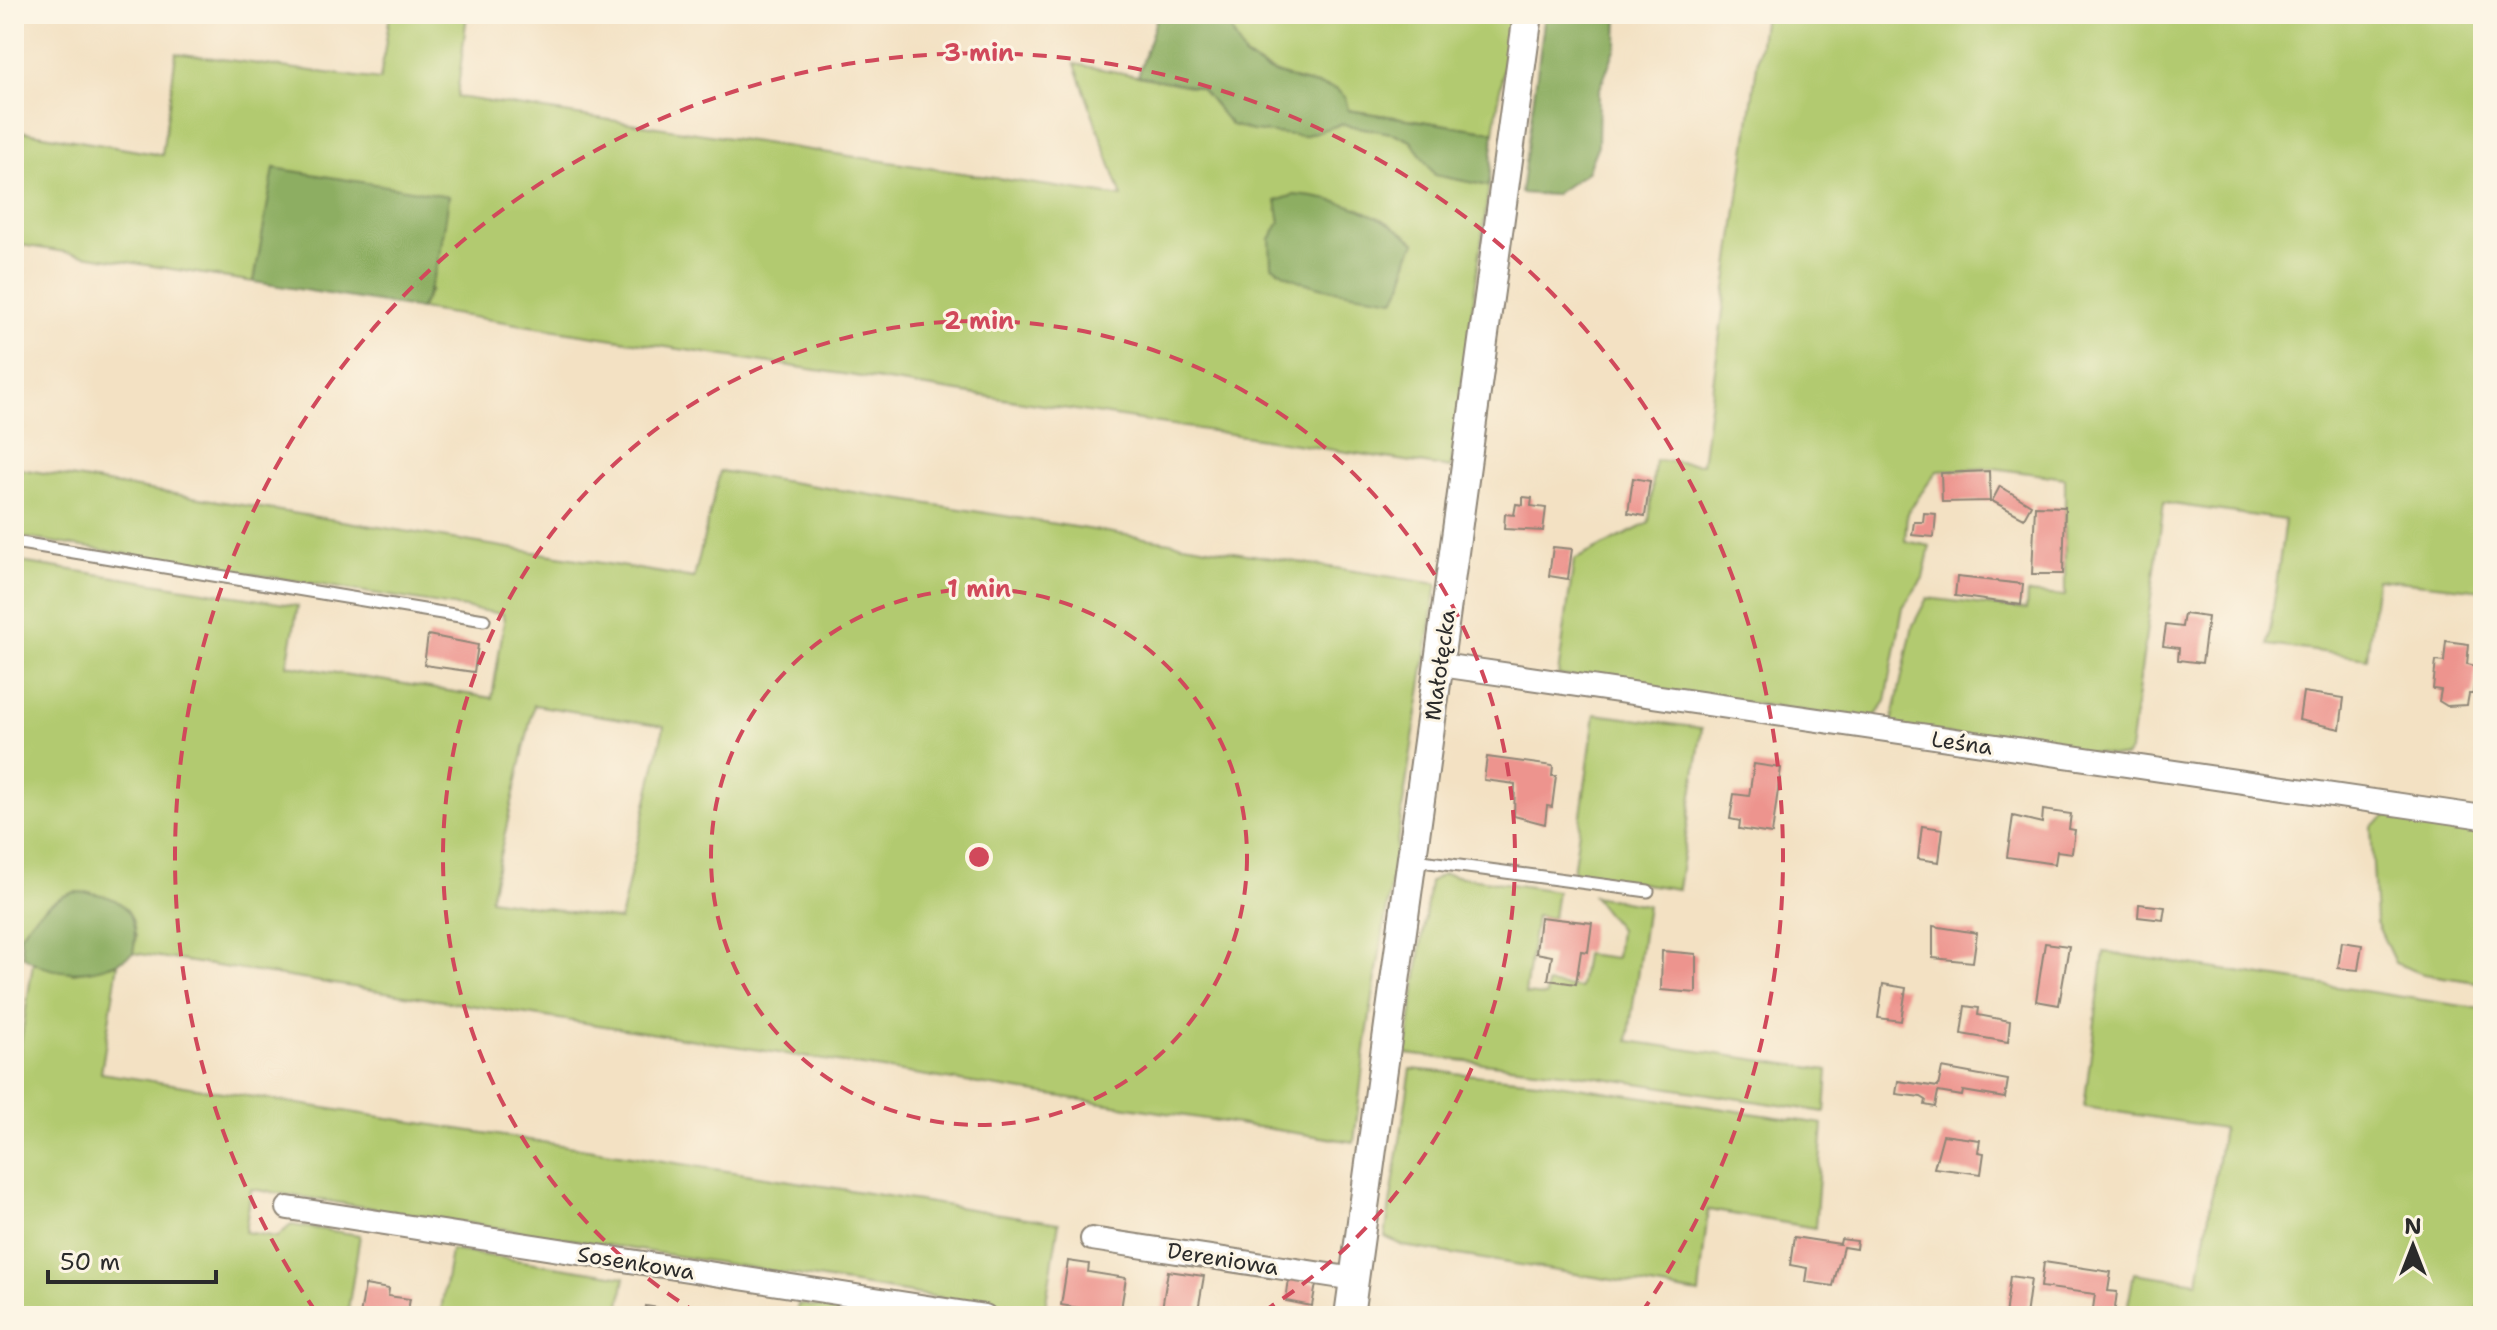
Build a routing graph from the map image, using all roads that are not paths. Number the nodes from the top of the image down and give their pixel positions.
1 (1528, 14) edge
2 (14, 542) edge
3 (484, 620) dead end
4 (1441, 665) junction
5 (2483, 817) edge
6 (1414, 860) junction
7 (1648, 891) dead end
8 (288, 1208) dead end
9 (1092, 1239) dead end
10 (1355, 1279) junction
11 (985, 1316) edge
12 (1349, 1316) edge

1 - 4 street, Małołęcka
2 - 3 lane
4 - 5 street, Leśna
4 - 6 street, Małołęcka
6 - 7 lane
6 - 10 street, Małołęcka
8 - 11 street, Sosenkowa
9 - 10 street, Dereniowa
10 - 12 street, Małołęcka

